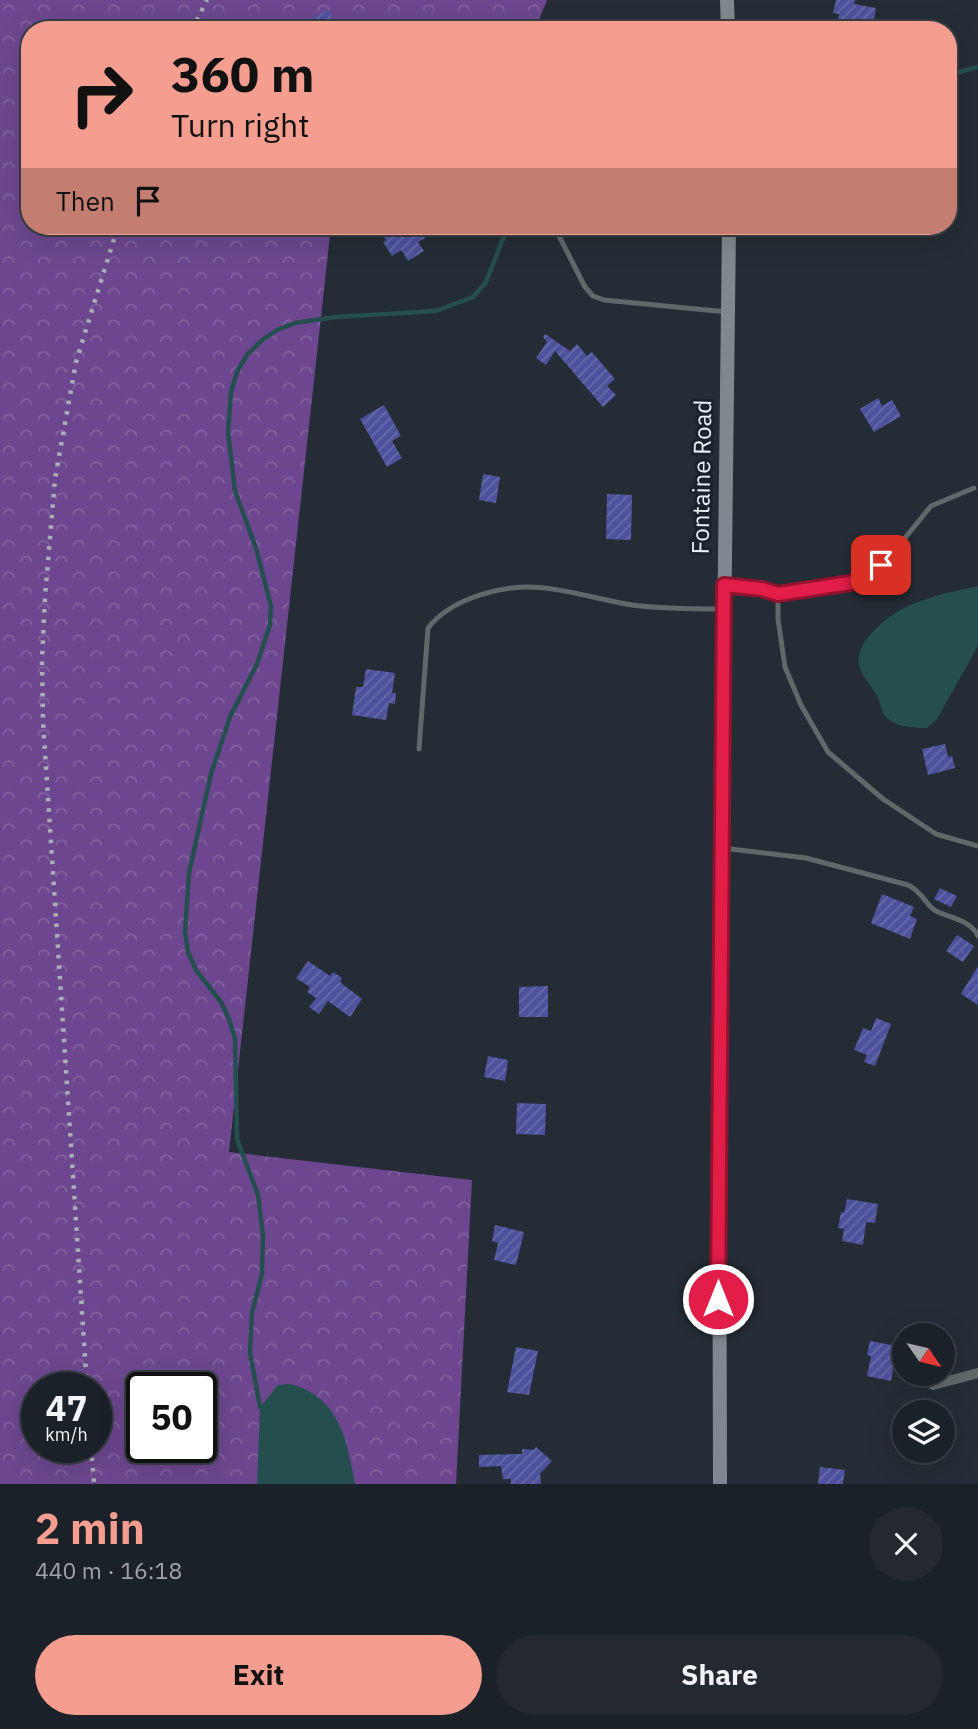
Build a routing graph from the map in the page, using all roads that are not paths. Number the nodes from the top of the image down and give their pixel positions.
1 (727, 0) edge
2 (728, 21) edge
3 (559, 235) edge
4 (729, 235) edge
5 (727, 312) junction
6 (974, 488) dead end
7 (724, 585) junction
8 (778, 594) junction
9 (724, 608) junction
10 (419, 749) dead end
11 (978, 846) edge
12 (722, 848) junction
13 (978, 936) edge
14 (978, 1373) edge
15 (956, 1379) edge
16 (720, 1484) edge

1 - 2 main road
3 - 5 lane
4 - 5 main road, Fontaine Road
5 - 7 main road, Fontaine Road
6 - 8 lane
7 - 8 lane
7 - 9 main road, Fontaine Road
8 - 11 lane
9 - 10 lane
9 - 12 main road, Fontaine Road
12 - 13 lane
12 - 16 main road, Fontaine Road
14 - 15 street

